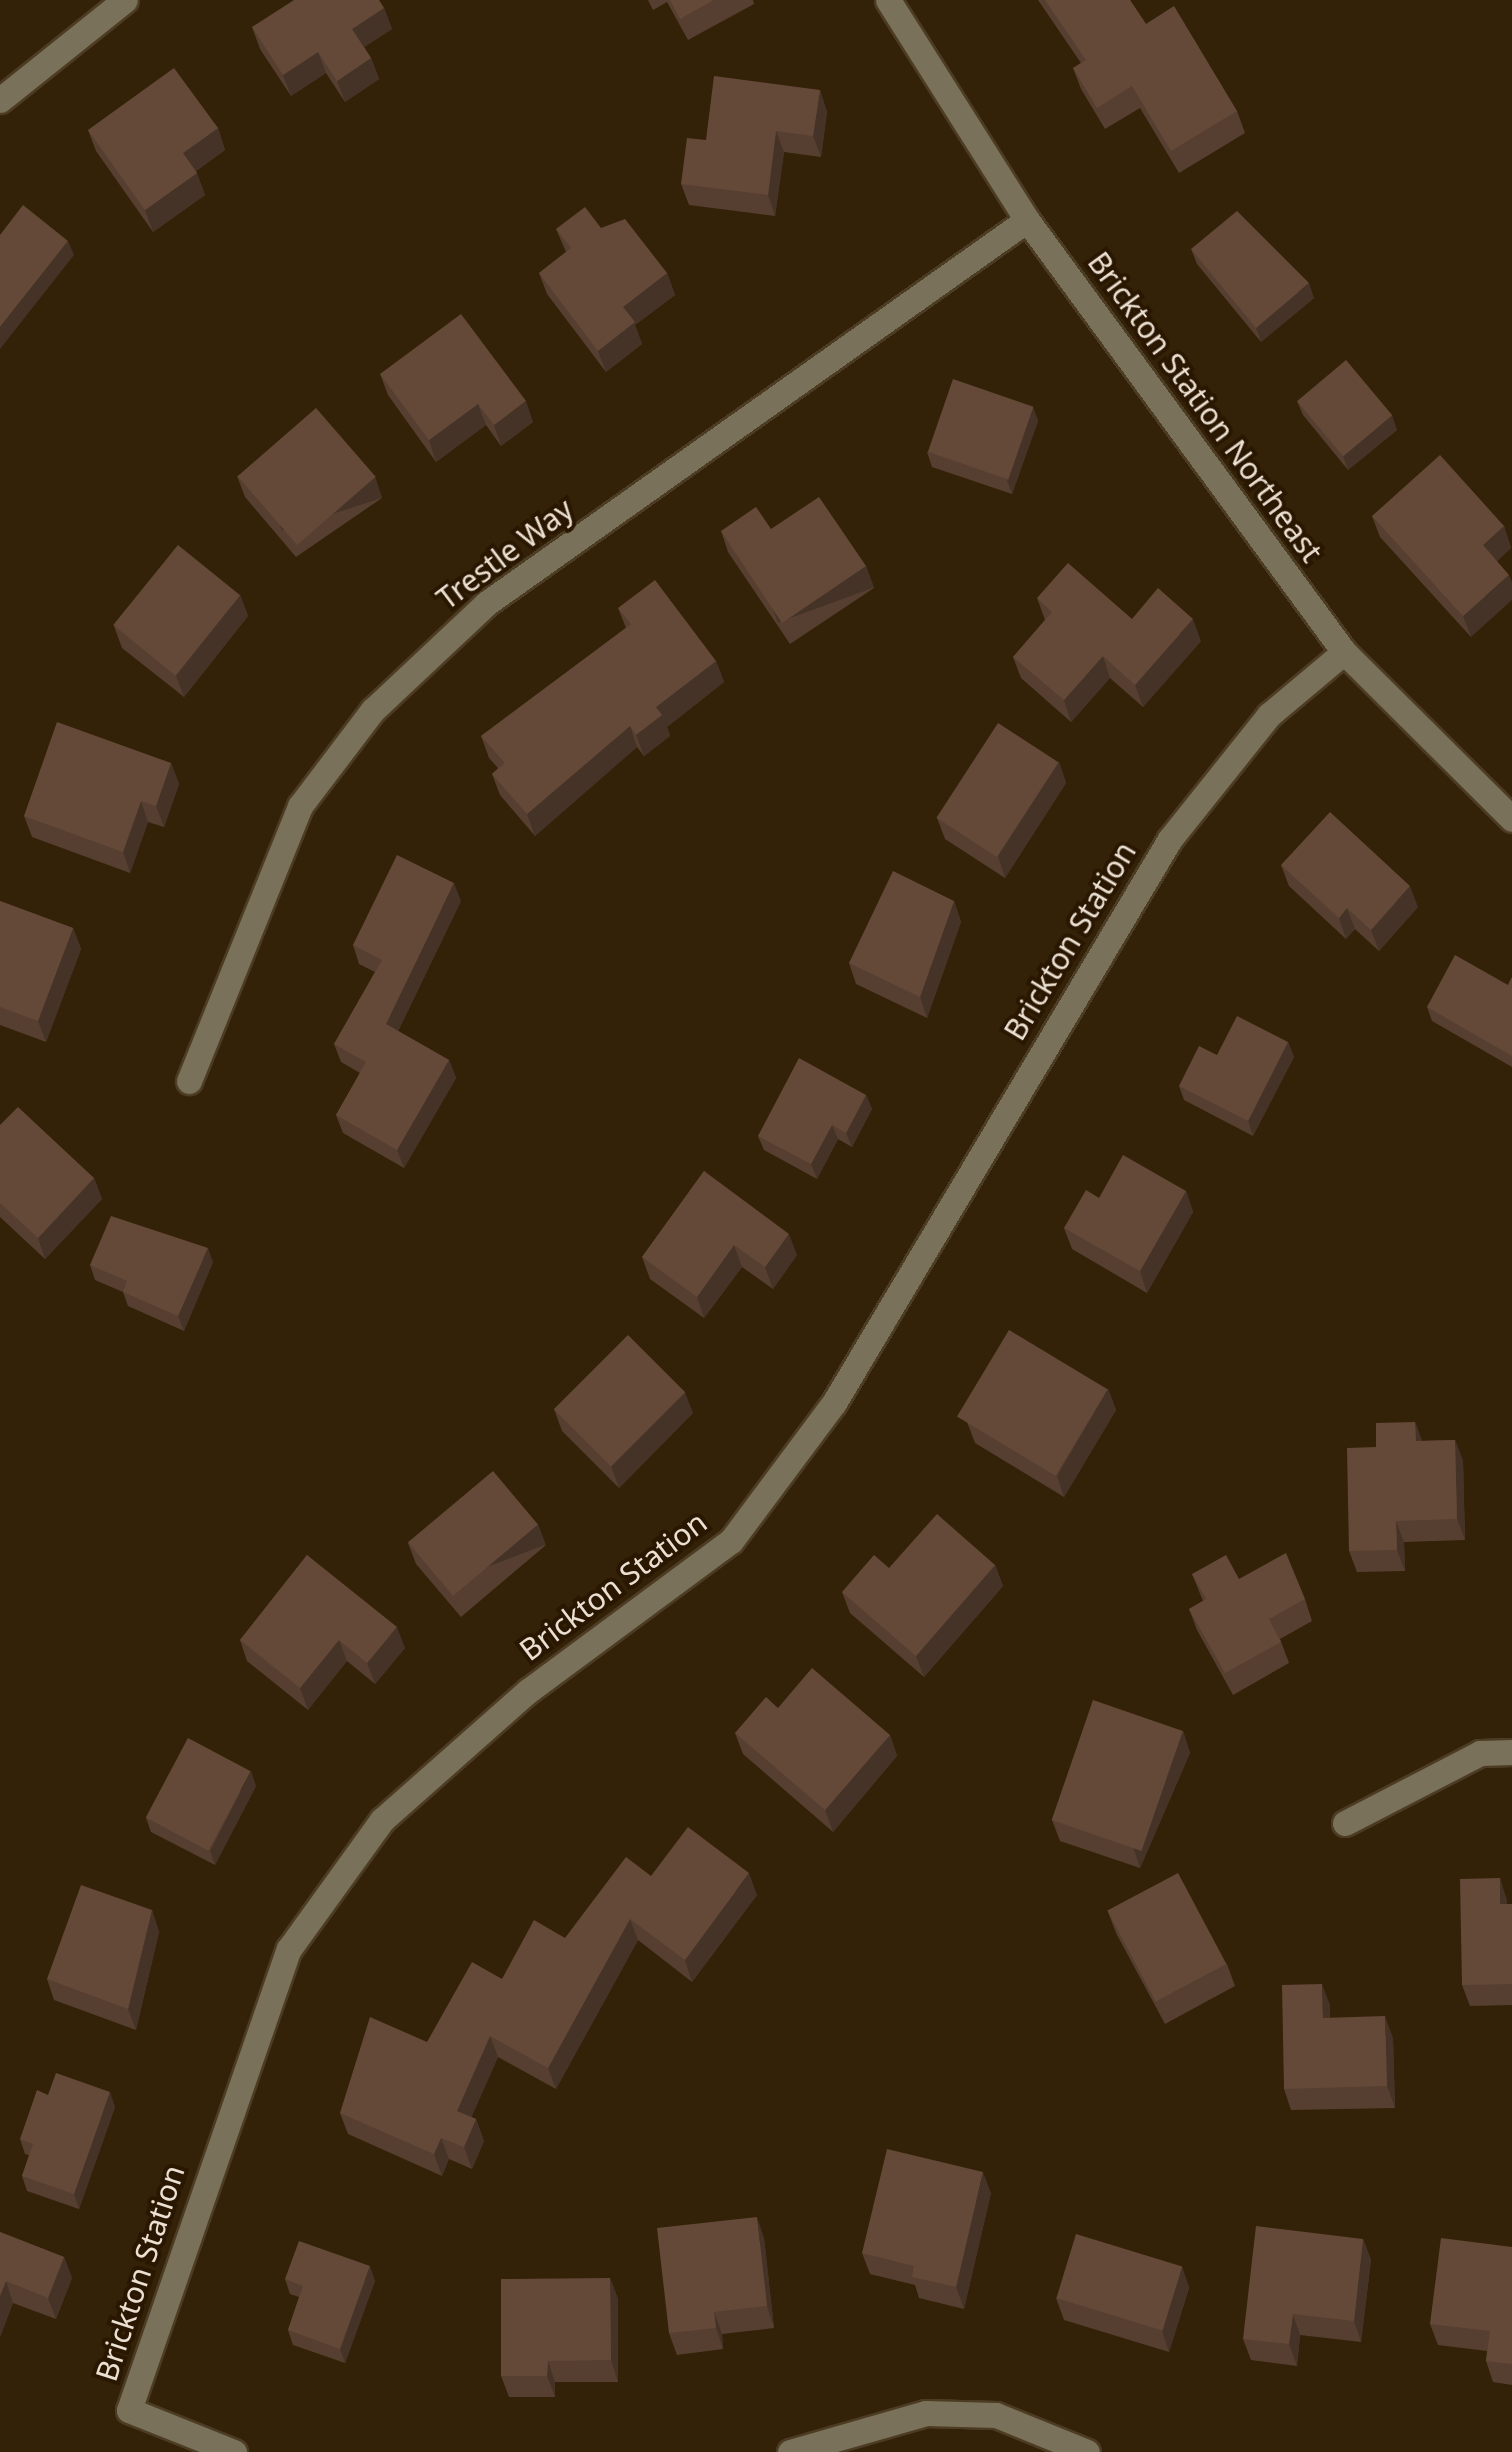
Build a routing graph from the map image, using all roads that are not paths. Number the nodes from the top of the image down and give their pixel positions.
1 (125, 0) edge
2 (888, 0) edge
3 (0, 100) edge
4 (1027, 220) junction
5 (1344, 652) junction
6 (1512, 819) edge
7 (189, 1081) dead end
8 (1512, 1752) edge
9 (1345, 1823) dead end
10 (234, 2452) edge
11 (790, 2452) edge
12 (1087, 2452) edge

1 - 3 street
2 - 4 street, Brickton Station Northeast
4 - 5 street, Brickton Station Northeast
4 - 7 street, Trestle Way
5 - 6 street, Brickton Station Northeast
5 - 10 street, Brickton Station
8 - 9 street
11 - 12 street

